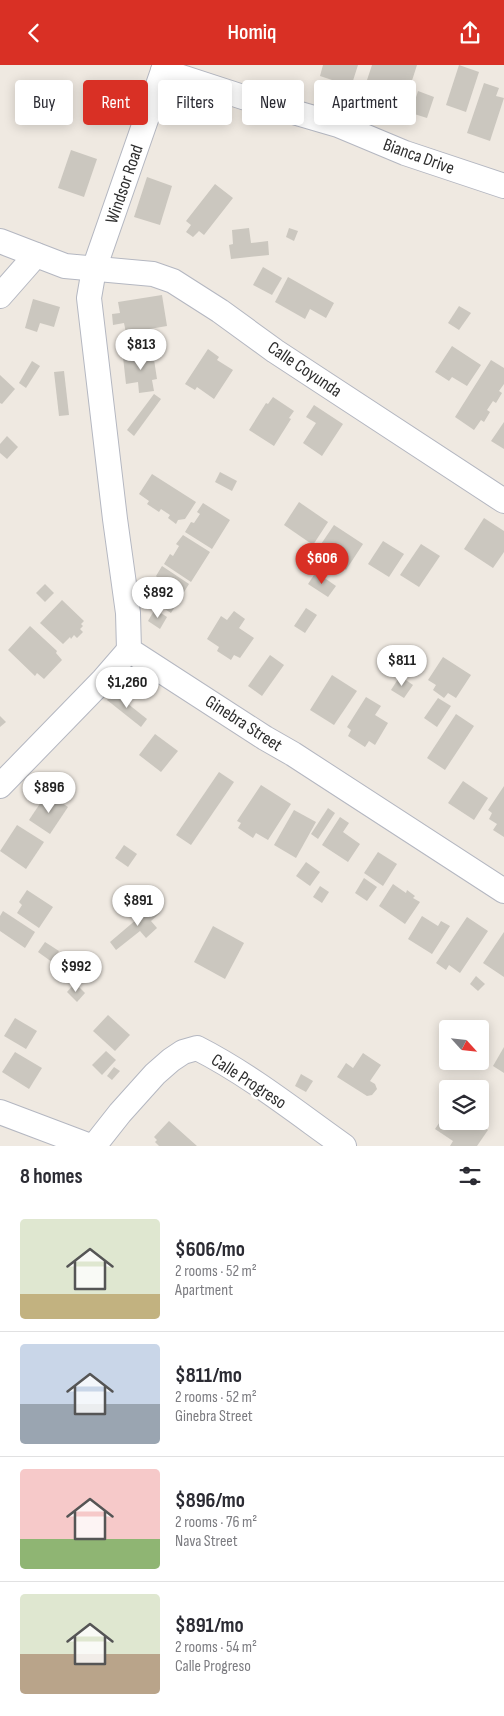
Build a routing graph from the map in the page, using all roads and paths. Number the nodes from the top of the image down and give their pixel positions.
1 (164, 68) edge
2 (504, 186) edge
3 (0, 241) edge
4 (45, 258) junction
5 (94, 269) junction
6 (0, 296) edge
7 (504, 501) edge
8 (130, 649) junction
9 (0, 786) edge
10 (504, 891) edge
11 (0, 1113) edge
12 (90, 1146) edge
13 (94, 1146) edge
14 (344, 1146) edge

1 - 2 street, Bianca Drive
1 - 5 street, Windsor Road
3 - 4 street
4 - 5 street, Calle Coyunda
4 - 6 street
5 - 7 street, Calle Coyunda
5 - 8 street
8 - 9 street
8 - 10 street, Ginebra Street
11 - 12 street
13 - 14 street, Calle Progreso

